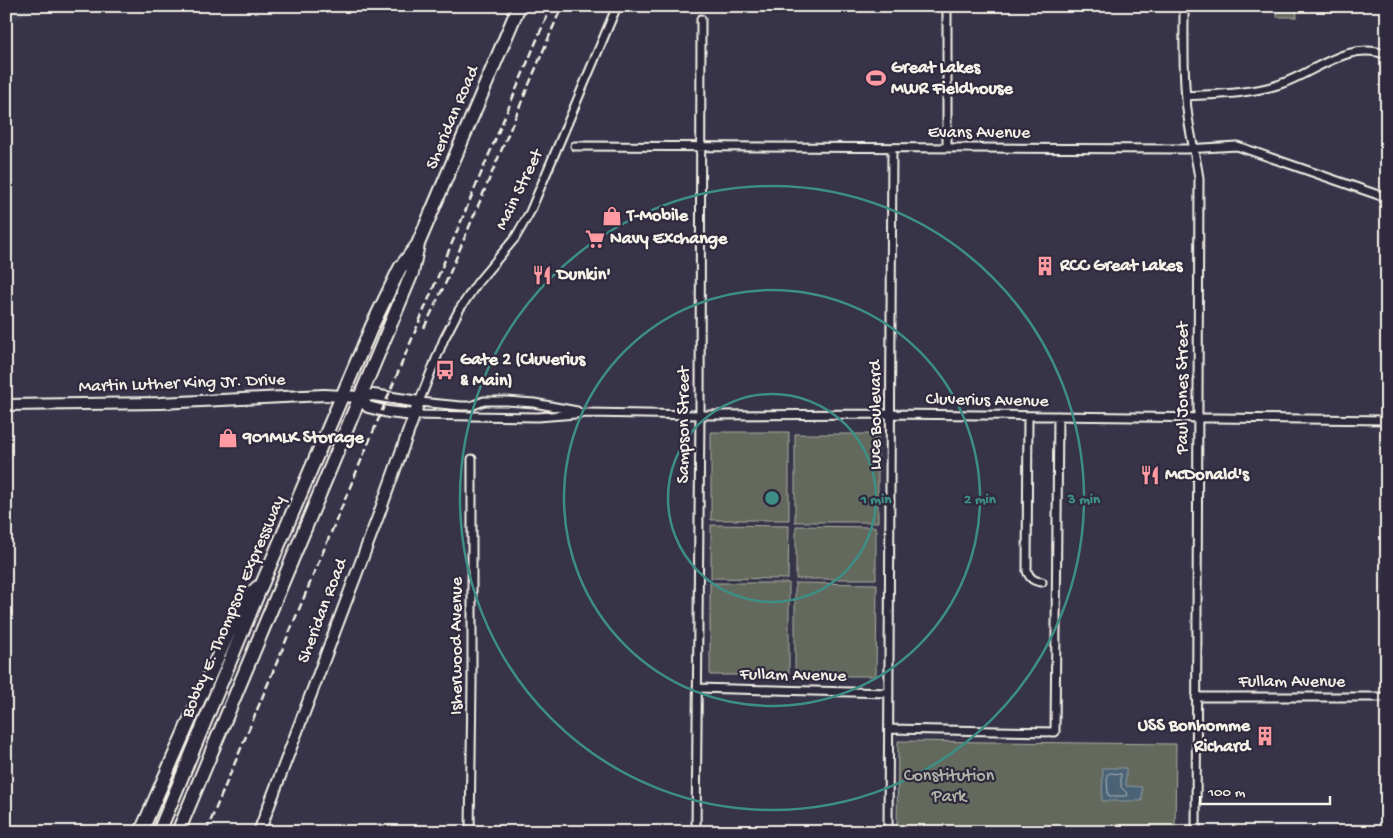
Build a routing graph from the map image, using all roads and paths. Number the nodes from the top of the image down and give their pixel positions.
1 (519, 6) edge
2 (617, 6) edge
3 (947, 6) edge
4 (1184, 6) edge
5 (701, 19) dead end
6 (1387, 55) edge
7 (1186, 96) junction
8 (575, 146) dead end
9 (701, 146) junction
10 (892, 148) junction
11 (947, 148) junction
12 (1195, 149) junction
13 (1387, 198) edge
14 (418, 244) junction
15 (342, 396) junction
16 (359, 398) junction
17 (419, 402) junction
18 (6, 405) edge
19 (588, 414) junction
20 (891, 414) junction
21 (414, 415) junction
22 (700, 415) junction
23 (1028, 416) junction
24 (1058, 416) junction
25 (1198, 418) junction
26 (1387, 420) edge
27 (472, 459) dead end
28 (1042, 582) dead end
29 (262, 584) junction
30 (697, 688) junction
31 (889, 693) junction
32 (1196, 696) junction
33 (1387, 697) edge
34 (889, 729) junction
35 (141, 832) edge
36 (159, 832) edge
37 (178, 832) edge
38 (259, 832) edge
39 (470, 832) edge
40 (696, 832) edge
41 (888, 832) edge
42 (1196, 832) edge

1 - 14 highway, Sheridan Road
2 - 17 street, Main Street
3 - 11 street
4 - 7 street, Paul Jones Street
5 - 9 street, Sampson Street
6 - 7 street
7 - 12 street, Paul Jones Street
8 - 9 street, Evans Avenue
9 - 10 street, Evans Avenue
9 - 22 street, Sampson Street
10 - 11 street, Evans Avenue
10 - 20 street, Luce Boulevard
11 - 12 street, Evans Avenue
12 - 13 street, Evans Avenue
12 - 25 street, Paul Jones Street
14 - 15 highway, Sheridan Road
14 - 16 highway, Sheridan Road
15 - 16 main road, Martin Luther King Jr. Drive
15 - 18 main road, Martin Luther King Jr. Drive
15 - 29 highway, Bobby E. Thompson Expressway
16 - 17 main road, Martin Luther King Jr. Drive
16 - 21 main road, Martin Luther King Jr. Drive
16 - 37 highway, Bobby E. Thompson Expressway
17 - 19 street, Cluverius Avenue
17 - 21 main road, Sheridan Road
19 - 21 street, Cluverius Avenue
19 - 22 street, Cluverius Avenue
20 - 22 street, Cluverius Avenue
20 - 23 street, Cluverius Avenue
20 - 31 street, Luce Boulevard
21 - 38 main road, Sheridan Road
22 - 30 street, Sampson Street
23 - 24 street, Cluverius Avenue
23 - 28 street
24 - 25 street, Cluverius Avenue
24 - 34 street
25 - 26 street, Cluverius Avenue
25 - 32 street, Paul Jones Street
27 - 39 street, Isherwood Avenue
29 - 35 highway
29 - 36 highway, Bobby E. Thompson Expressway
30 - 31 street, Fullam Avenue
30 - 40 street, Sampson Street
31 - 34 street, Luce Boulevard
32 - 33 street, Fullam Avenue
32 - 42 street, Paul Jones Street
34 - 41 street, Luce Boulevard

